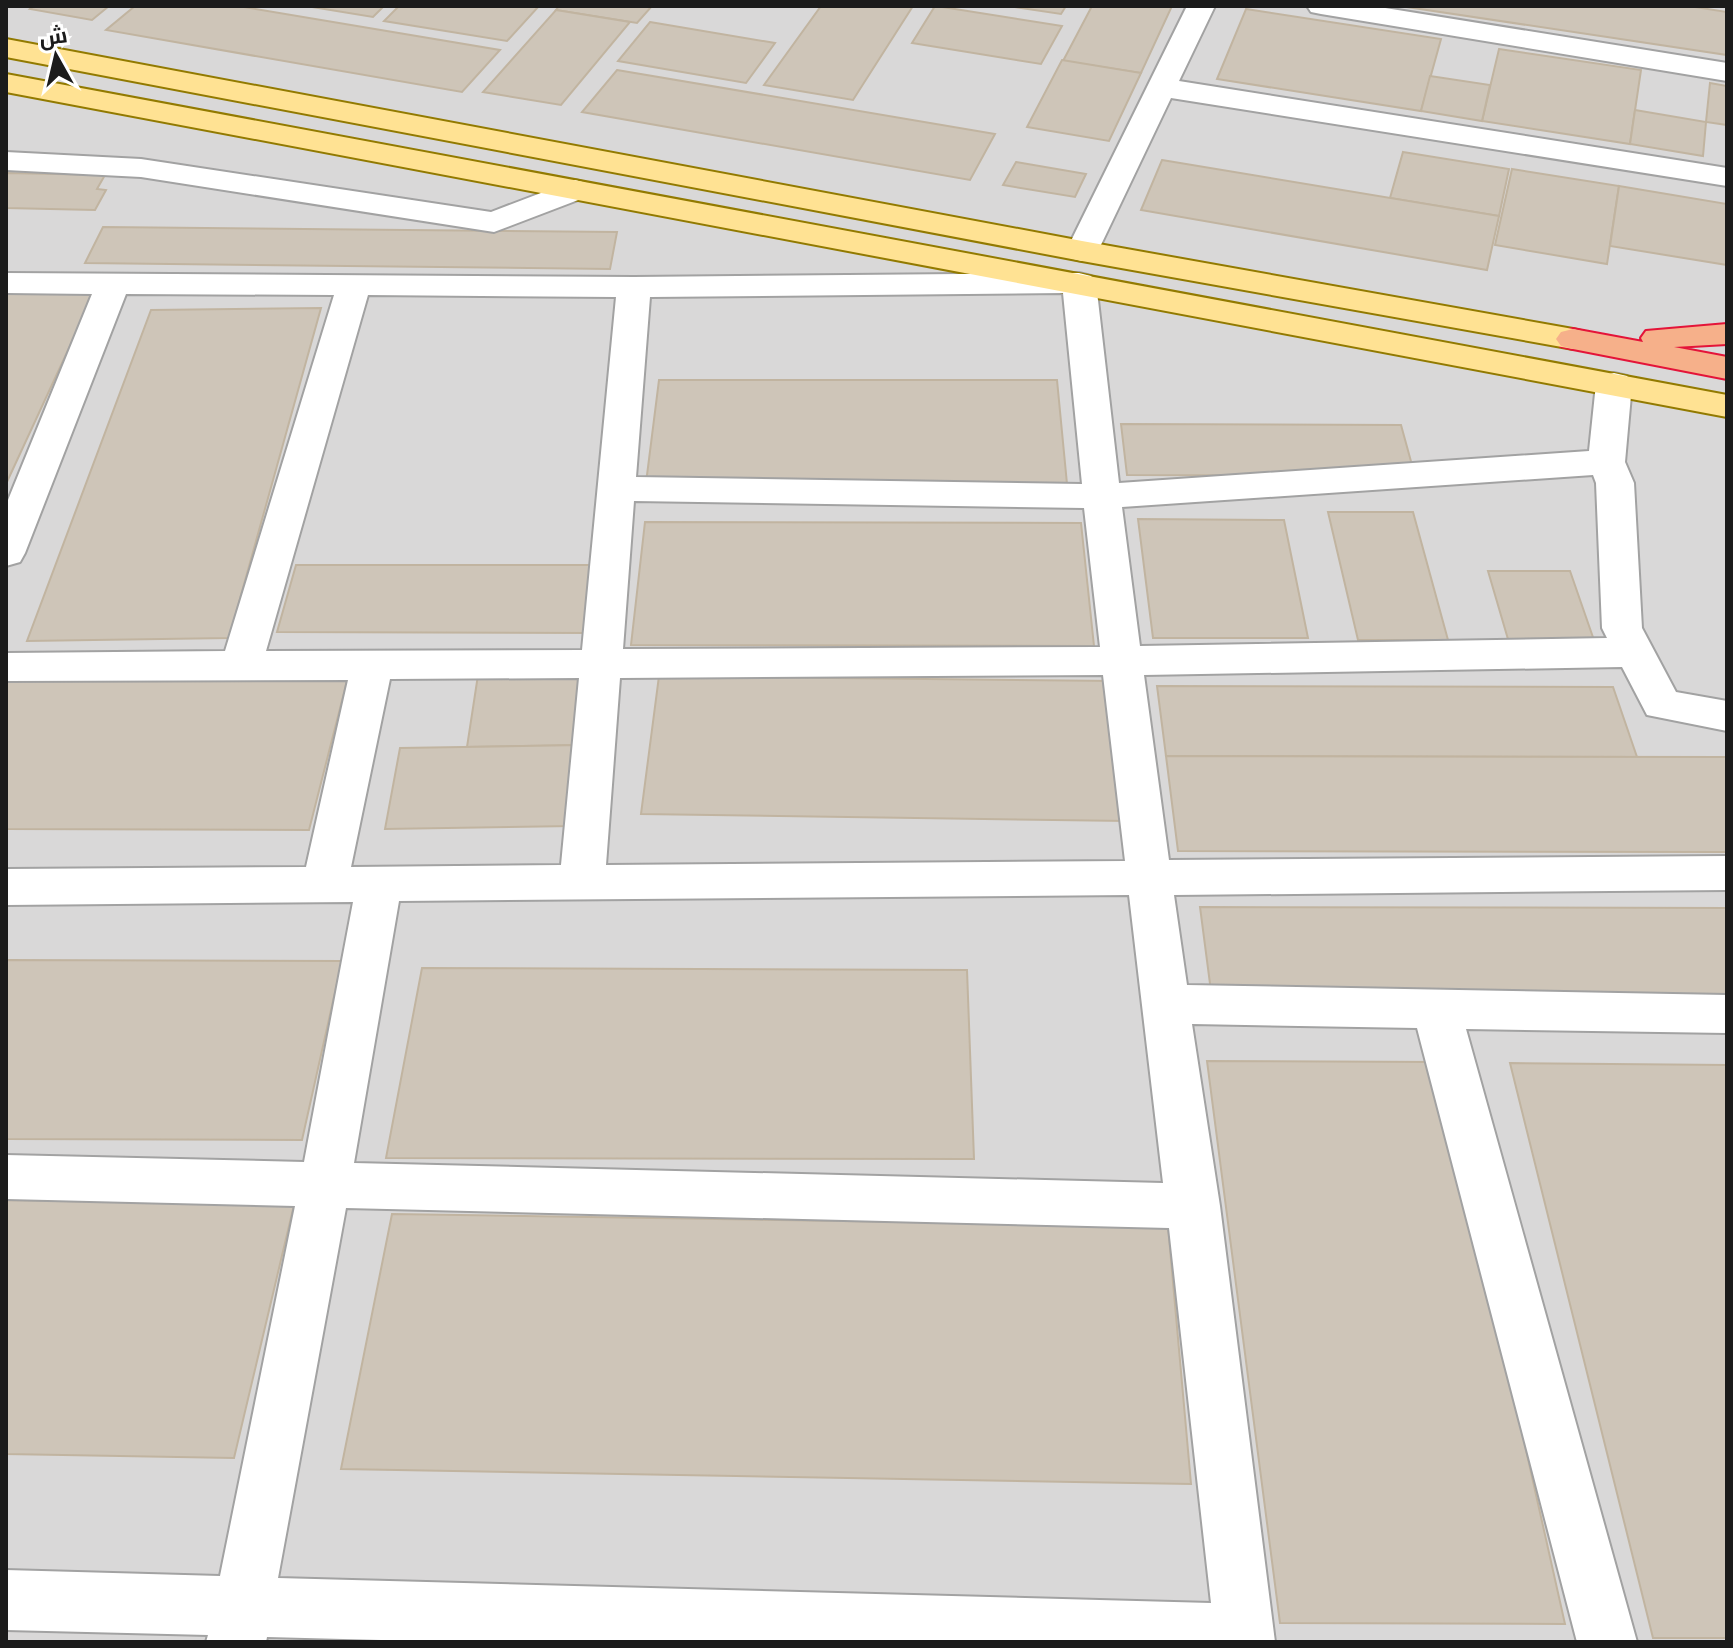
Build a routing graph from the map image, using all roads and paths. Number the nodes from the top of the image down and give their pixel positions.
1 (1201, 6) edge
2 (1321, 6) edge
3 (6, 48) edge
4 (1727, 72) edge
5 (6, 83) edge
6 (1161, 87) junction
7 (6, 161) edge
8 (1727, 177) edge
9 (575, 190) junction
10 (1080, 267) junction
11 (6, 283) edge
12 (113, 284) junction
13 (354, 285) junction
14 (634, 287) junction
15 (1727, 334) edge
16 (1573, 339) junction
17 (1727, 368) edge
18 (1614, 384) junction
19 (1727, 406) edge
20 (1606, 462) junction
21 (617, 489) junction
22 (1100, 496) junction
23 (6, 553) edge
24 (1635, 653) junction
25 (1124, 661) junction
26 (603, 664) junction
27 (241, 666) junction
28 (372, 666) junction
29 (6, 667) edge
30 (1727, 716) edge
31 (1727, 873) edge
32 (1150, 877) junction
33 (582, 882) junction
34 (325, 884) junction
35 (379, 884) junction
36 (6, 887) edge
37 (1166, 1004) junction
38 (1436, 1008) junction
39 (1727, 1014) edge
40 (6, 1177) edge
41 (325, 1186) junction
42 (1194, 1206) junction
43 (6, 1600) edge
44 (239, 1624) edge
45 (1245, 1638) edge
46 (1607, 1642) edge

1 - 6 street
2 - 4 street
3 - 10 main road
5 - 9 main road
6 - 8 street
6 - 10 street
7 - 9 street
9 - 10 main road
10 - 14 street
10 - 16 main road
10 - 18 main road
10 - 22 street
11 - 12 street
12 - 13 street
12 - 23 street
13 - 14 street
13 - 27 street
14 - 21 street
15 - 16 highway
16 - 17 highway
18 - 19 main road
18 - 20 street
20 - 22 street
20 - 24 street
21 - 22 street
21 - 26 street
22 - 25 street
24 - 25 street
24 - 30 street
25 - 26 street
25 - 32 street
26 - 28 street
26 - 33 street
27 - 28 street
27 - 29 street
28 - 34 street
31 - 32 street
32 - 33 street
32 - 37 street
33 - 35 street
34 - 35 street
34 - 36 street
35 - 41 street
37 - 38 street
37 - 42 street
38 - 39 street
38 - 46 street
40 - 41 street
41 - 42 street
41 - 44 street
42 - 45 street
43 - 44 street
44 - 45 street

